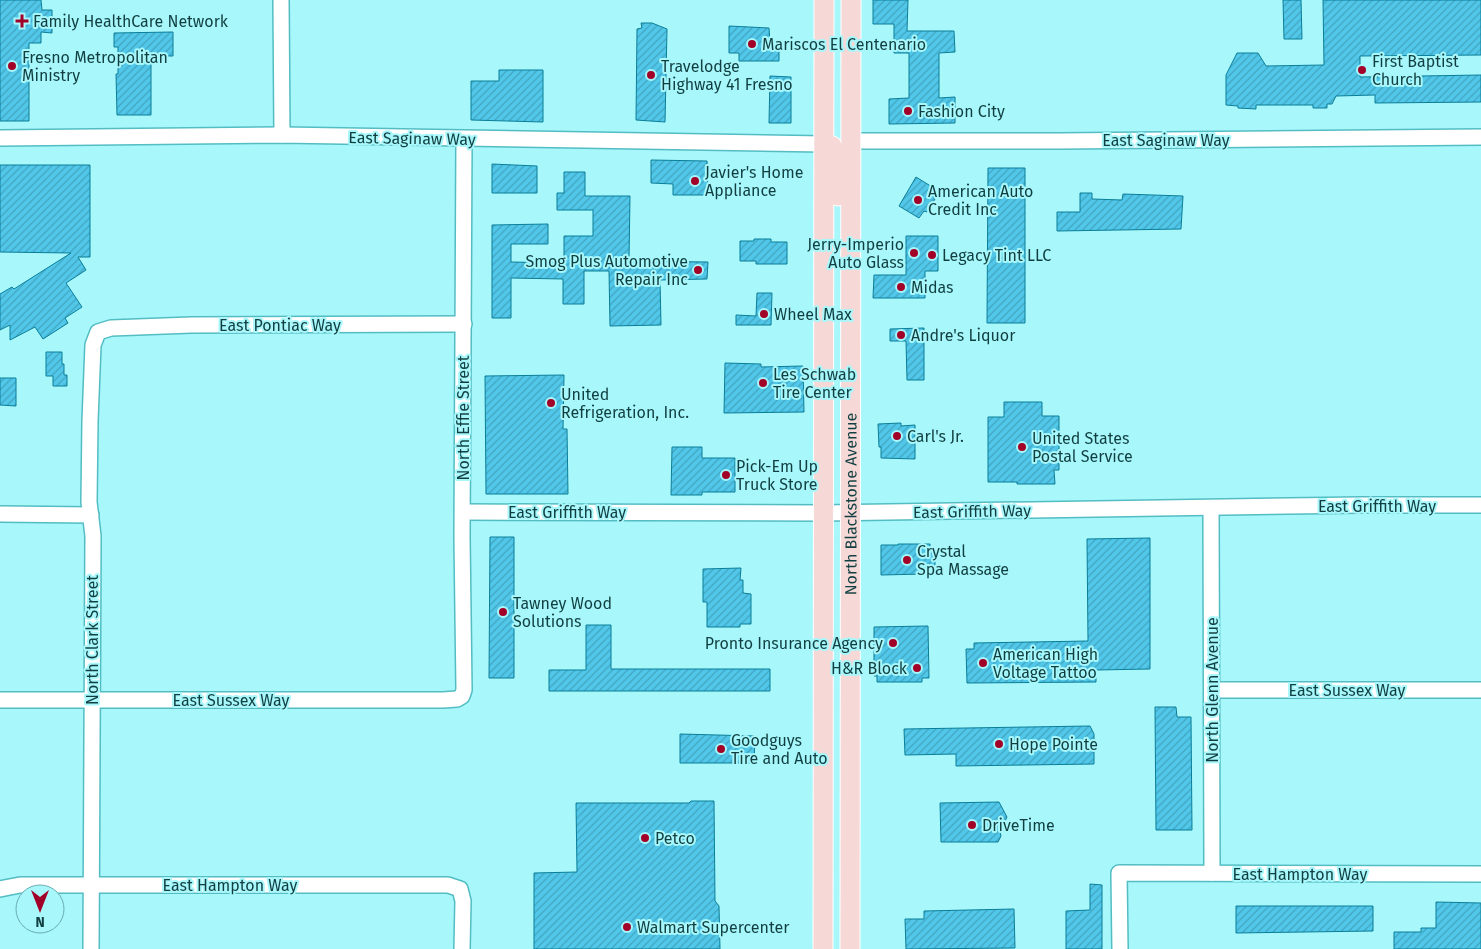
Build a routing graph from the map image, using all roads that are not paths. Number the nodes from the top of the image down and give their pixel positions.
1 (281, 0) edge
2 (824, 0) edge
3 (851, 0) edge
4 (824, 71) junction
5 (282, 135) junction
6 (1481, 137) edge
7 (0, 138) edge
8 (464, 139) junction
9 (851, 141) junction
10 (824, 144) junction
11 (851, 244) junction
12 (464, 324) junction
13 (98, 332) joint
14 (1481, 505) edge
15 (1211, 508) junction
16 (462, 512) junction
17 (850, 512) junction
18 (823, 513) junction
19 (0, 514) edge
20 (91, 515) junction
21 (1213, 690) junction
22 (1481, 690) edge
23 (462, 696) joint
24 (0, 700) edge
25 (92, 700) junction
26 (1212, 873) junction
27 (1481, 874) edge
28 (91, 884) junction
29 (0, 888) edge
30 (826, 945) edge
31 (91, 949) edge
32 (462, 949) edge
33 (850, 949) edge
34 (1120, 949) edge

1 - 5 street
2 - 4 main road, North Blackstone Avenue
3 - 9 main road, North Blackstone Avenue
4 - 9 main road
4 - 10 main road, North Blackstone Avenue
5 - 7 street, East Saginaw Way
5 - 8 street, East Saginaw Way
6 - 9 street, East Saginaw Way
8 - 10 street, East Saginaw Way
8 - 12 street, North Effie Street
9 - 11 main road, North Blackstone Avenue
10 - 11 main road
10 - 18 main road, North Blackstone Avenue
11 - 17 main road, North Blackstone Avenue
12 - 13 street, East Pontiac Way
12 - 16 street, North Effie Street
13 - 20 street, North Clark Street
14 - 15 street, East Griffith Way
15 - 17 street, East Griffith Way
15 - 21 street, North Glenn Avenue
16 - 18 street, East Griffith Way
16 - 23 street, North Effie Street
17 - 18 street, East Griffith Way
17 - 33 main road, North Blackstone Avenue
18 - 30 main road, North Blackstone Avenue
19 - 20 street
20 - 25 street, North Clark Street
21 - 22 street, East Sussex Way
21 - 26 street, North Glenn Avenue
23 - 25 street, East Sussex Way
24 - 25 street, East Sussex Way
25 - 28 street, North Clark Street
26 - 27 street, East Hampton Way
26 - 34 street, East Hampton Way
28 - 29 street, East Hampton Way
28 - 31 street, North Clark Street
28 - 32 street, East Hampton Way

